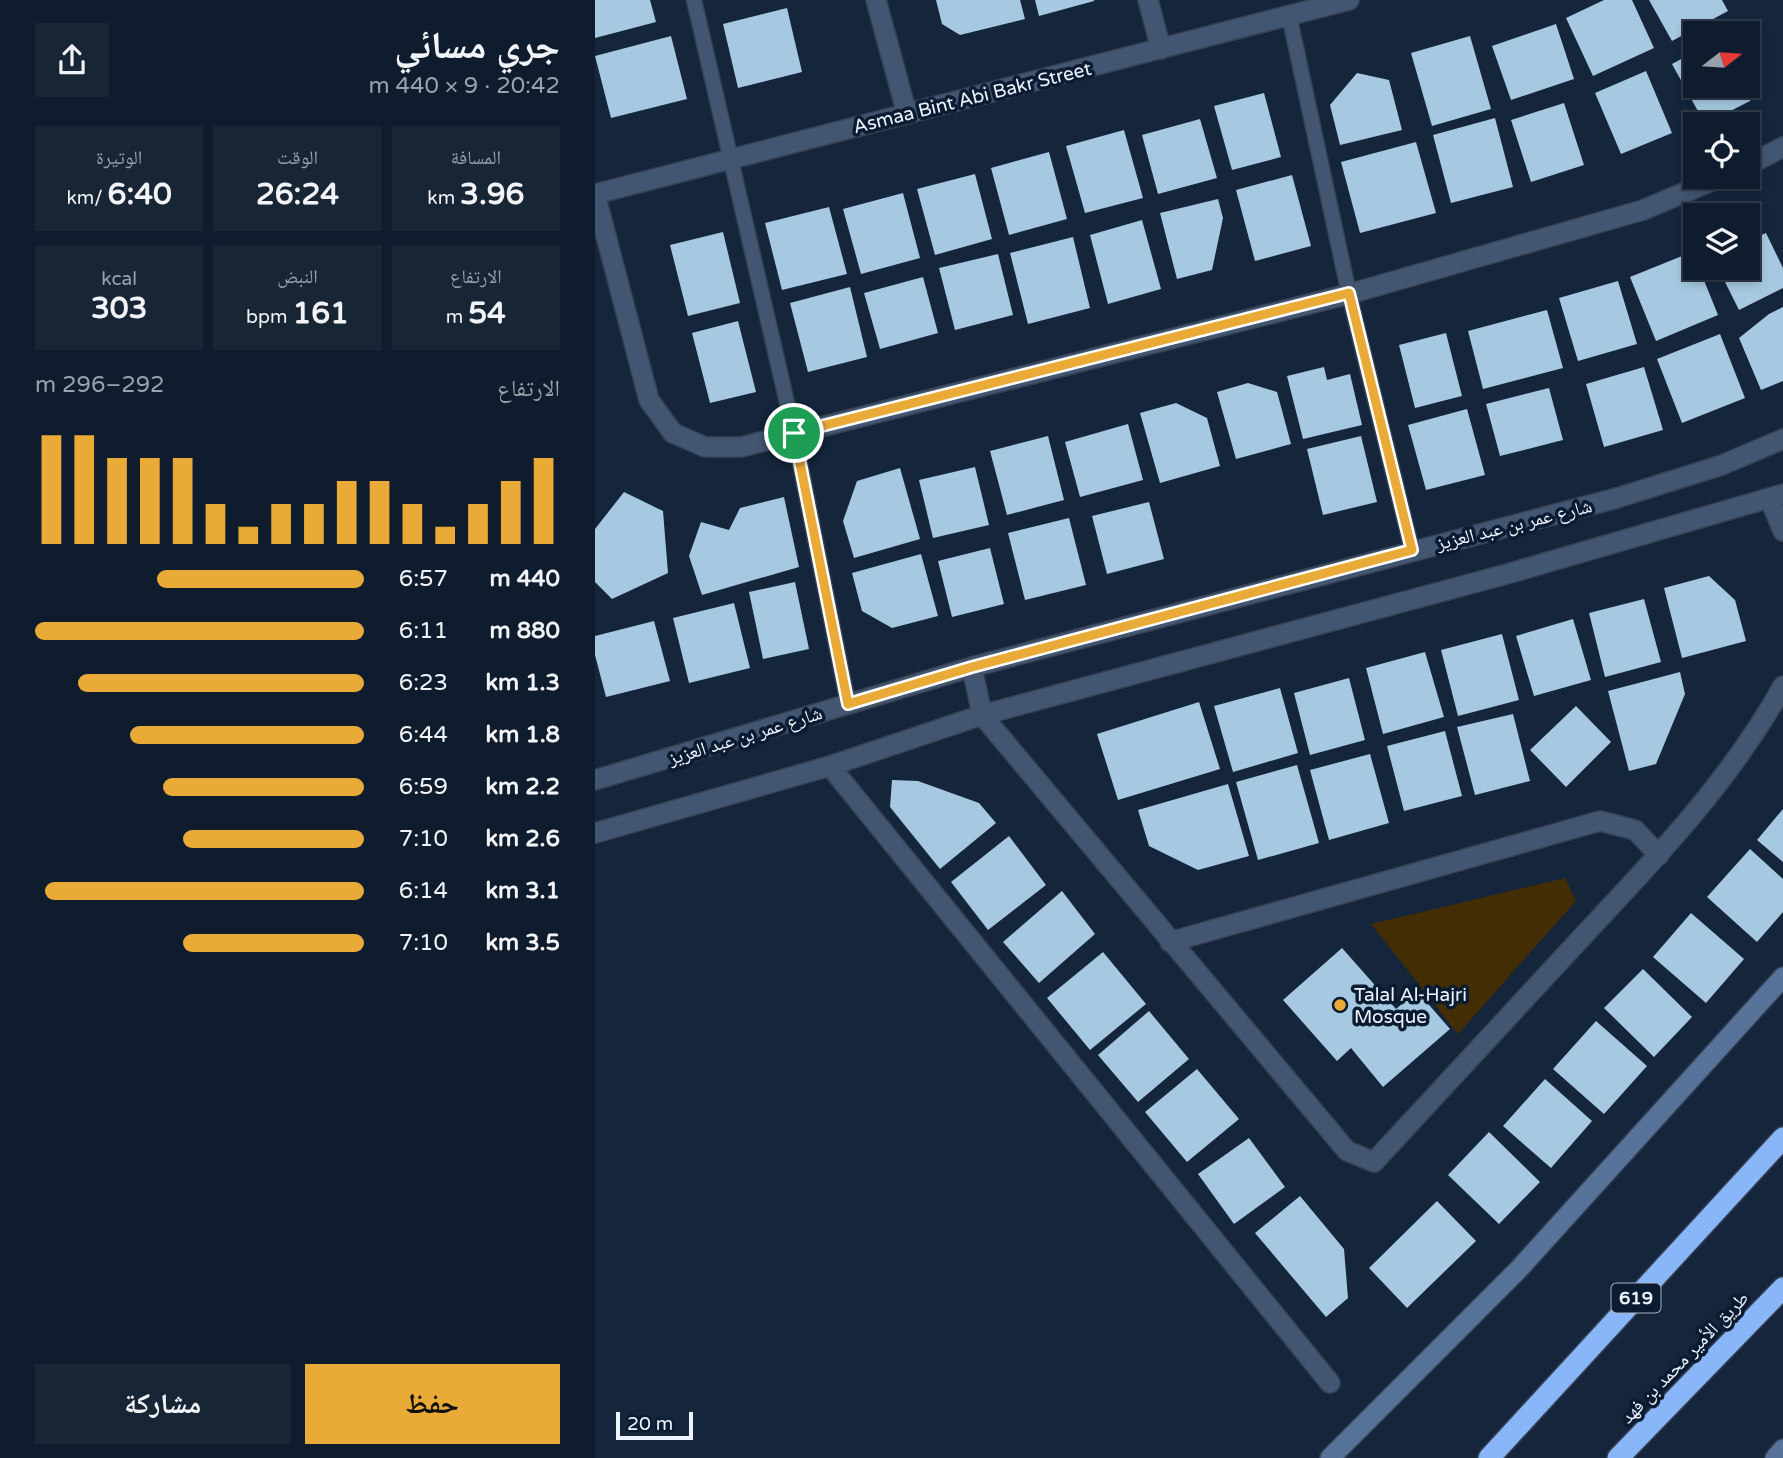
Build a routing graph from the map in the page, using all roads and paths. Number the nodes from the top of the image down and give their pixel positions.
1 (694, 0) edge
2 (876, 0) edge
3 (1148, 0) edge
4 (1349, 0) edge
5 (1324, 3) edge
6 (1289, 15) junction
7 (1161, 48) junction
8 (907, 114) junction
9 (1783, 147) edge
10 (731, 159) junction
11 (1760, 159) edge
12 (1693, 189) edge
13 (595, 194) edge
14 (1349, 293) junction
15 (794, 433) junction
16 (1783, 439) edge
17 (1777, 497) edge
18 (1783, 531) edge
19 (1412, 550) junction
20 (972, 667) junction
21 (1783, 686) edge
22 (848, 704) junction
23 (982, 715) junction
24 (830, 766) junction
25 (595, 780) edge
26 (595, 833) edge
27 (1659, 855) junction
28 (1170, 942) junction
29 (1783, 977) edge
30 (1783, 1138) edge
31 (1783, 1288) edge
32 (1330, 1383) dead end
33 (1783, 1449) edge
34 (1330, 1458) edge
35 (1489, 1458) edge
36 (1618, 1458) edge
37 (1775, 1458) edge

1 - 10 lane
2 - 8 street
3 - 7 street
4 - 5 street, Asmaa Bint Abi Bakr Street
5 - 6 street, Asmaa Bint Abi Bakr Street
6 - 7 street, Asmaa Bint Abi Bakr Street
6 - 14 lane
7 - 8 street, Asmaa Bint Abi Bakr Street
8 - 10 street, Asmaa Bint Abi Bakr Street
9 - 11 street
10 - 13 street, Asmaa Bint Abi Bakr Street
10 - 15 lane
12 - 14 street
13 - 15 street
14 - 15 street
14 - 19 lane
15 - 22 lane
16 - 19 street, شارع عمر بن عبد العزيز
17 - 18 street
17 - 23 street
19 - 20 street, شارع عمر بن عبد العزيز
20 - 22 street, شارع عمر بن عبد العزيز
20 - 23 street
21 - 27 street
22 - 25 street, شارع عمر بن عبد العزيز
23 - 24 street
23 - 28 street
24 - 26 street
24 - 32 street
27 - 28 street
27 - 28 street
29 - 34 main road
30 - 35 highway, 619
31 - 36 highway, طريق الأمير محمد بن فهد
33 - 37 main road

